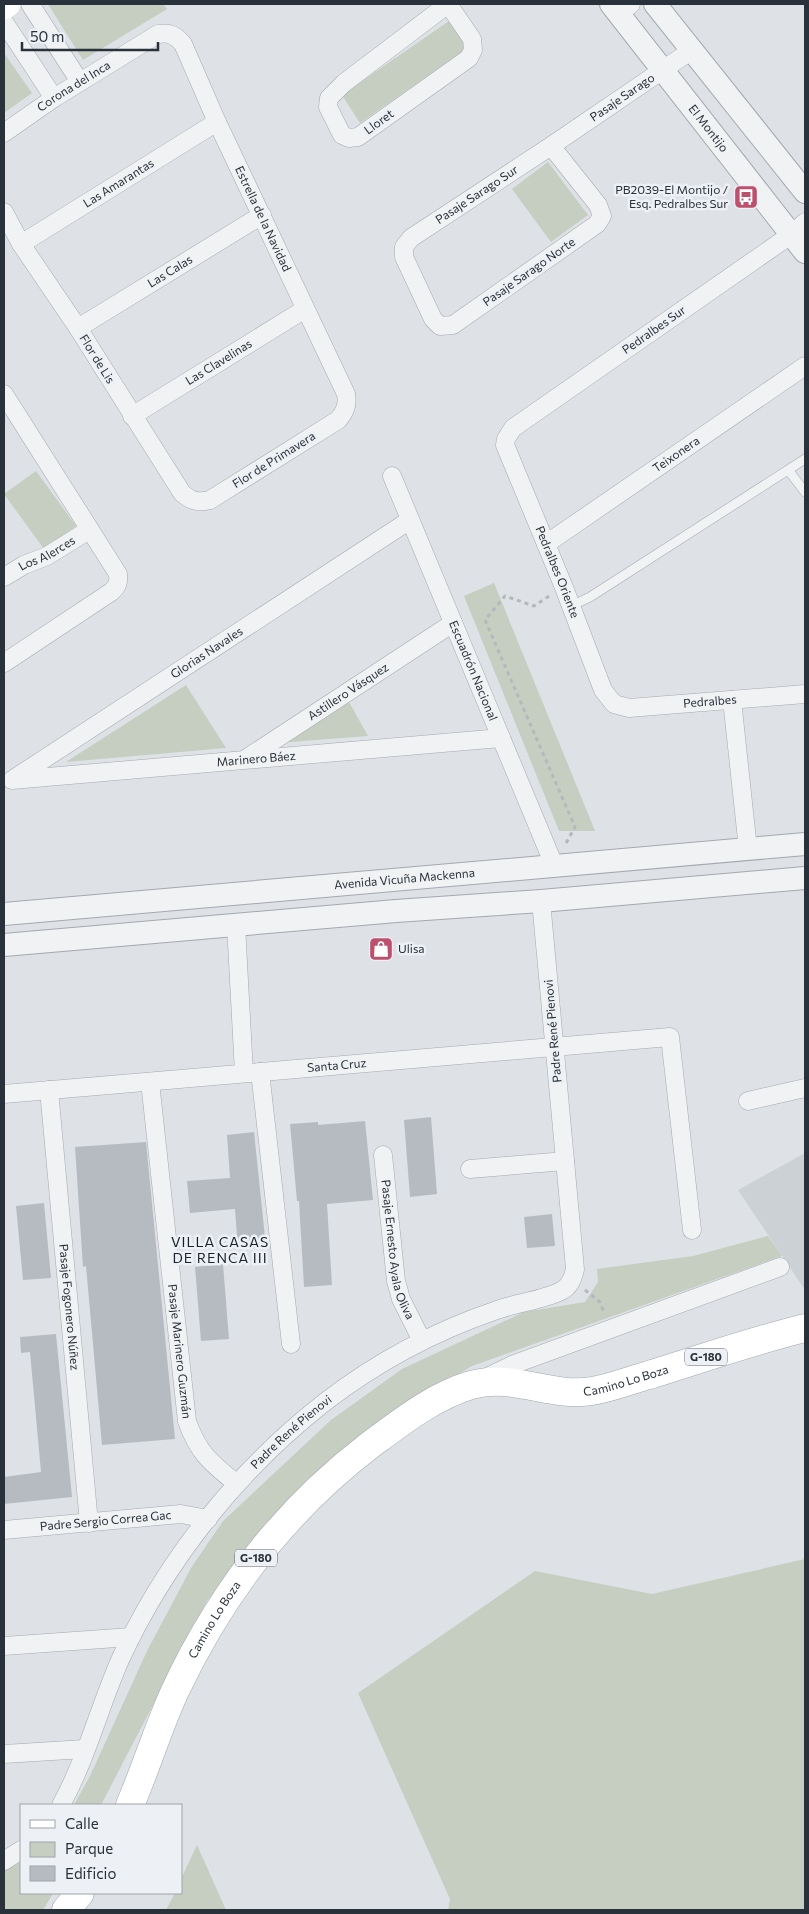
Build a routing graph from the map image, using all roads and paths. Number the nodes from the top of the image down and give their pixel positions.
1 (8, 4) edge
2 (30, 4) edge
3 (448, 4) edge
4 (655, 4) edge
5 (4, 7) edge
6 (620, 7) edge
7 (4, 22) edge
8 (172, 34) joint
9 (692, 50) junction
10 (662, 70) junction
11 (80, 82) junction
12 (54, 98) junction
13 (218, 122) junction
14 (4, 133) edge
15 (552, 146) junction
16 (805, 192) edge
17 (4, 212) edge
18 (262, 215) junction
19 (798, 228) edge
20 (20, 244) junction
21 (805, 252) edge
22 (306, 309) junction
23 (453, 325) joint
24 (78, 328) junction
25 (805, 366) edge
26 (4, 394) edge
27 (346, 407) joint
28 (132, 416) junction
29 (506, 439) joint
30 (805, 459) edge
31 (789, 471) junction
32 (392, 476) dead end
33 (805, 492) edge
34 (195, 502) joint
35 (410, 520) junction
36 (89, 530) junction
37 (546, 544) junction
38 (4, 577) edge
39 (563, 585) junction
40 (571, 606) junction
41 (453, 623) junction
42 (6, 658) edge
43 (805, 694) edge
44 (732, 700) junction
45 (614, 704) joint
46 (501, 738) junction
47 (244, 760) junction
48 (8, 783) edge
49 (805, 844) edge
50 (748, 849) junction
51 (632, 860) junction
52 (554, 865) junction
53 (805, 878) edge
54 (395, 880) junction
55 (636, 893) junction
56 (541, 901) junction
57 (396, 911) junction
58 (4, 914) edge
59 (236, 925) junction
60 (4, 945) edge
61 (554, 1047) junction
62 (252, 1073) junction
63 (150, 1082) junction
64 (805, 1088) edge
65 (48, 1090) junction
66 (4, 1094) edge
67 (748, 1101) dead end
68 (383, 1155) dead end
69 (565, 1161) junction
70 (470, 1169) dead end
71 (692, 1230) dead end
72 (780, 1267) dead end
73 (571, 1282) junction
74 (805, 1328) edge
75 (608, 1330) junction
76 (422, 1341) junction
77 (291, 1344) dead end
78 (472, 1385) junction
79 (237, 1484) junction
80 (208, 1518) junction
81 (89, 1523) junction
82 (4, 1530) edge
83 (131, 1636) junction
84 (4, 1646) edge
85 (85, 1749) junction
86 (4, 1754) edge
87 (60, 1804) edge
88 (130, 1804) edge
89 (20, 1851) edge
90 (4, 1861) edge
91 (79, 1894) edge
92 (66, 1910) edge

1 - 5 main road
2 - 11 street
3 - 3 street, Lloret
4 - 9 street
6 - 10 street, El Montijo
7 - 12 street
8 - 11 street, Corona del Inca
8 - 13 street, Estrella de la Navidad
9 - 10 street, Pasaje Sarago
9 - 16 street
10 - 15 street, Pasaje Sarago
10 - 19 street, El Montijo
11 - 12 street, Corona del Inca
12 - 14 street, Corona del Inca
13 - 18 street, Estrella de la Navidad
13 - 20 street, Las Amarantas
15 - 23 street, Pasaje Sarago Norte
15 - 23 street, Pasaje Sarago Sur
17 - 20 street, Flor de Lis
18 - 22 street, Estrella de la Navidad
18 - 24 street, Las Calas
19 - 21 street, El Montijo
19 - 29 street, Pedralbes Sur
20 - 24 street, Flor de Lis
22 - 27 street, Estrella de la Navidad
22 - 28 street, Las Clavelinas
24 - 28 street, Flor de Lis
25 - 37 street, Teixonera
26 - 36 street
27 - 34 street, Flor de Primavera
28 - 34 street, Flor de Lis
29 - 37 street, Pedralbes Oriente
30 - 31 lane
31 - 33 lane
31 - 40 lane
32 - 35 street, Escuadrón Nacional
35 - 41 street, Escuadrón Nacional
35 - 48 street, Glorias Navales
36 - 38 street, Los Alerces
36 - 42 street
37 - 39 street, Pedralbes Oriente
39 - 40 street, Pedralbes Oriente
39 - 52 path
40 - 45 street, Pedralbes Oriente
41 - 46 street, Escuadrón Nacional
41 - 47 street, Astillero Vásquez
43 - 44 street, Pedralbes
44 - 45 street, Pedralbes
44 - 50 street
46 - 47 street, Marinero Báez
46 - 52 street, Escuadrón Nacional
47 - 48 street, Marinero Báez
49 - 50 street, Avenida Vicuña Mackenna
50 - 51 street, Avenida Vicuña Mackenna
51 - 52 street, Avenida Vicuña Mackenna
51 - 55 street
52 - 54 street, Avenida Vicuña Mackenna
53 - 55 street
54 - 57 street
54 - 58 street, Avenida Vicuña Mackenna
55 - 56 street
56 - 57 street
56 - 61 street, Padre René Pienovi
57 - 59 street
59 - 60 street
59 - 62 street
61 - 62 street, Santa Cruz
61 - 69 street, Padre René Pienovi
61 - 71 street, Santa Cruz
62 - 63 street, Santa Cruz
62 - 77 street
63 - 65 street, Santa Cruz
63 - 79 street, Pasaje Marinero Guzmán
64 - 67 street
65 - 66 street, Santa Cruz
65 - 81 street, Pasaje Fogonero Núñez
68 - 76 street, Pasaje Ernesto Ayala Oliva
69 - 70 street
69 - 73 street, Padre René Pienovi
72 - 75 street, Camino Lo Boza
73 - 75 path
73 - 76 street, Padre René Pienovi
74 - 78 main road, Camino Lo Boza / G-180
75 - 78 street, Camino Lo Boza
76 - 79 street, Padre René Pienovi
78 - 88 main road, Camino Lo Boza / G-180
79 - 80 street, Padre René Pienovi
80 - 81 street, Padre Sergio Correa Gac
80 - 83 street, Padre René Pienovi
81 - 82 street, Padre Sergio Correa Gac
83 - 84 street
83 - 85 street, Padre René Pienovi
85 - 86 street
85 - 87 street, Padre René Pienovi
89 - 90 street
91 - 92 main road

